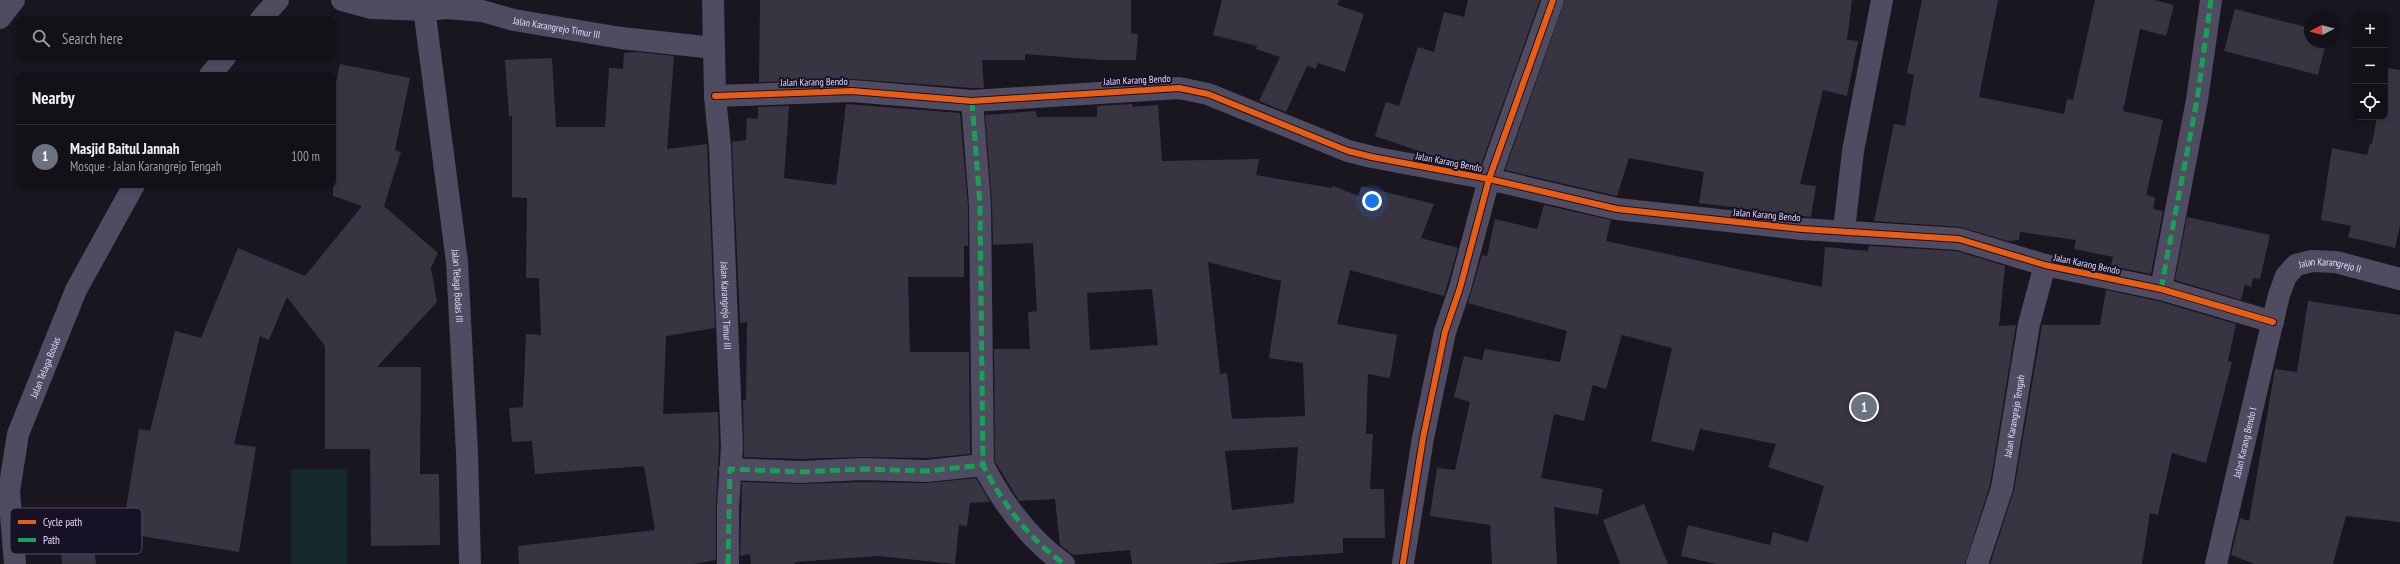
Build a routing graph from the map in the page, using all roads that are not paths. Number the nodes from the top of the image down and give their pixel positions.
1 (14, 0) edge
2 (278, 0) edge
3 (342, 0) edge
4 (713, 0) edge
5 (1554, 0) edge
6 (1882, 0) edge
7 (2211, 0) edge
8 (424, 5) edge
9 (264, 16) edge
10 (0, 18) edge
11 (714, 48) junction
12 (222, 60) edge
13 (212, 72) edge
14 (715, 96) junction
15 (972, 100) junction
16 (1489, 179) junction
17 (132, 188) edge
18 (1844, 230) junction
19 (2045, 265) junction
20 (2400, 279) edge
21 (2161, 289) junction
22 (2273, 322) junction
23 (982, 465) junction
24 (730, 469) junction
25 (10, 552) edge
26 (470, 564) edge
27 (728, 564) edge
28 (1064, 564) edge
29 (1403, 564) edge
30 (1977, 564) edge
31 (2216, 564) edge

1 - 10 street
2 - 9 street
3 - 8 street, Jalan Karangrejo Timur III
4 - 11 street, Jalan Karangrejo Timur III
5 - 16 street
6 - 18 street
7 - 21 street
8 - 11 street, Jalan Karangrejo Timur III
8 - 26 street, Jalan Telaga Bodas III
11 - 14 street, Jalan Karangrejo Timur III
12 - 13 street
14 - 15 street, Jalan Karang Bendo
14 - 24 street, Jalan Karangrejo Timur III
15 - 16 street, Jalan Karang Bendo
15 - 23 street
16 - 18 street, Jalan Karang Bendo
16 - 29 street
17 - 25 street, Jalan Telaga Bodas
18 - 19 street, Jalan Karang Bendo
19 - 21 street, Jalan Karang Bendo
19 - 30 street, Jalan Karangrejo Tengah
20 - 22 street, Jalan Karangrejo II
21 - 22 street, Jalan Karang Bendo
22 - 31 street, Jalan Karang Bendo I
23 - 24 street
23 - 28 street
24 - 27 street, Jalan Karangrejo Timur III

